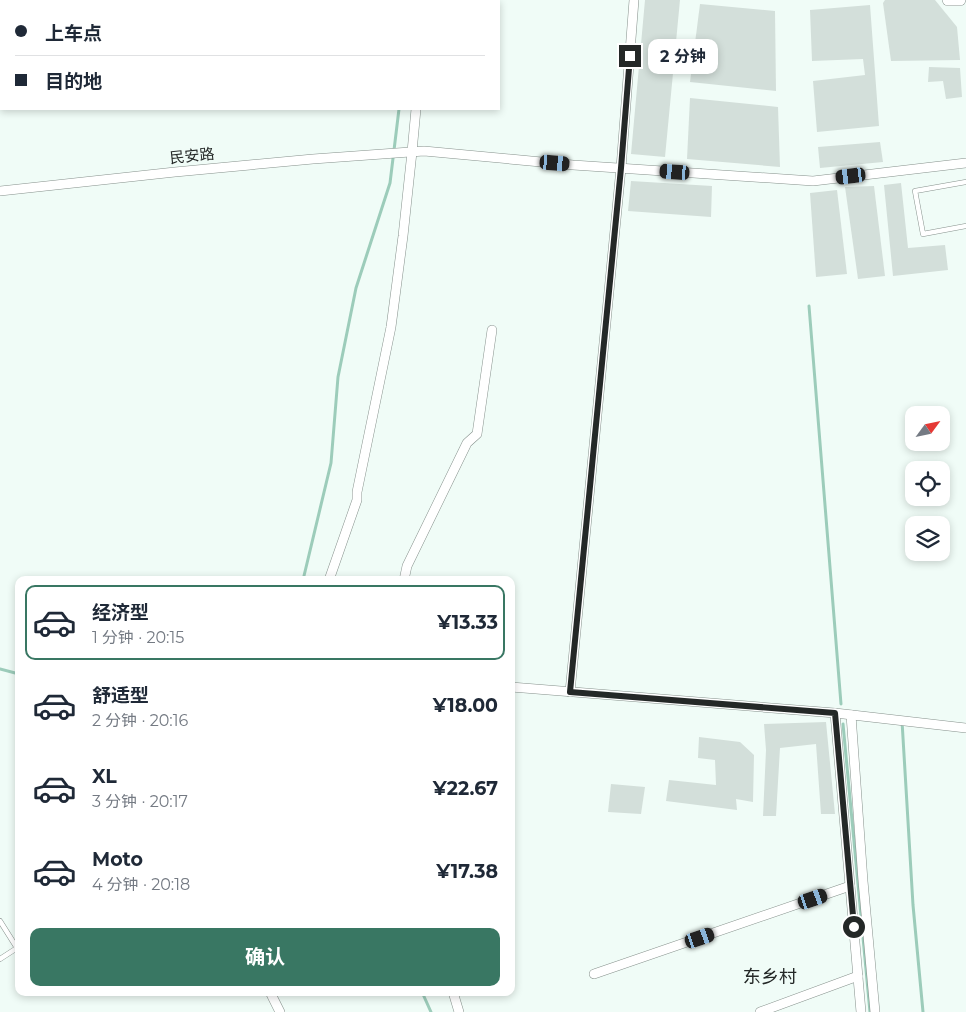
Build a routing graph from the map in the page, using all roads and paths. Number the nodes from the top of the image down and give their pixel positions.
1 (634, 0) edge
2 (948, 0) edge
3 (960, 0) edge
4 (416, 110) edge
5 (412, 152) junction
6 (966, 163) edge
7 (621, 168) junction
8 (966, 182) edge
9 (0, 191) edge
10 (966, 226) edge
11 (492, 330) dead end
12 (330, 576) edge
13 (405, 576) edge
14 (515, 687) edge
15 (570, 692) junction
16 (835, 713) junction
17 (851, 715) junction
18 (966, 728) edge
19 (850, 886) junction
20 (0, 921) edge
21 (15, 945) edge
22 (15, 949) edge
23 (0, 960) edge
24 (594, 974) dead end
25 (858, 976) junction
26 (272, 996) edge
27 (454, 996) edge
28 (280, 1012) edge
29 (459, 1012) edge
30 (760, 1012) edge
31 (861, 1012) edge
32 (875, 1012) edge

1 - 7 street
2 - 3 street
4 - 5 street
5 - 7 street, 民安路
5 - 9 street, 民安路
5 - 12 street
6 - 7 street, 民安路
7 - 15 street
8 - 10 lane
11 - 13 street
14 - 15 street
15 - 16 street
16 - 17 street
16 - 19 street
17 - 18 street
17 - 32 street
19 - 24 street
19 - 25 street
20 - 21 lane
22 - 23 lane
25 - 30 street
25 - 31 street
26 - 28 street
27 - 29 street

